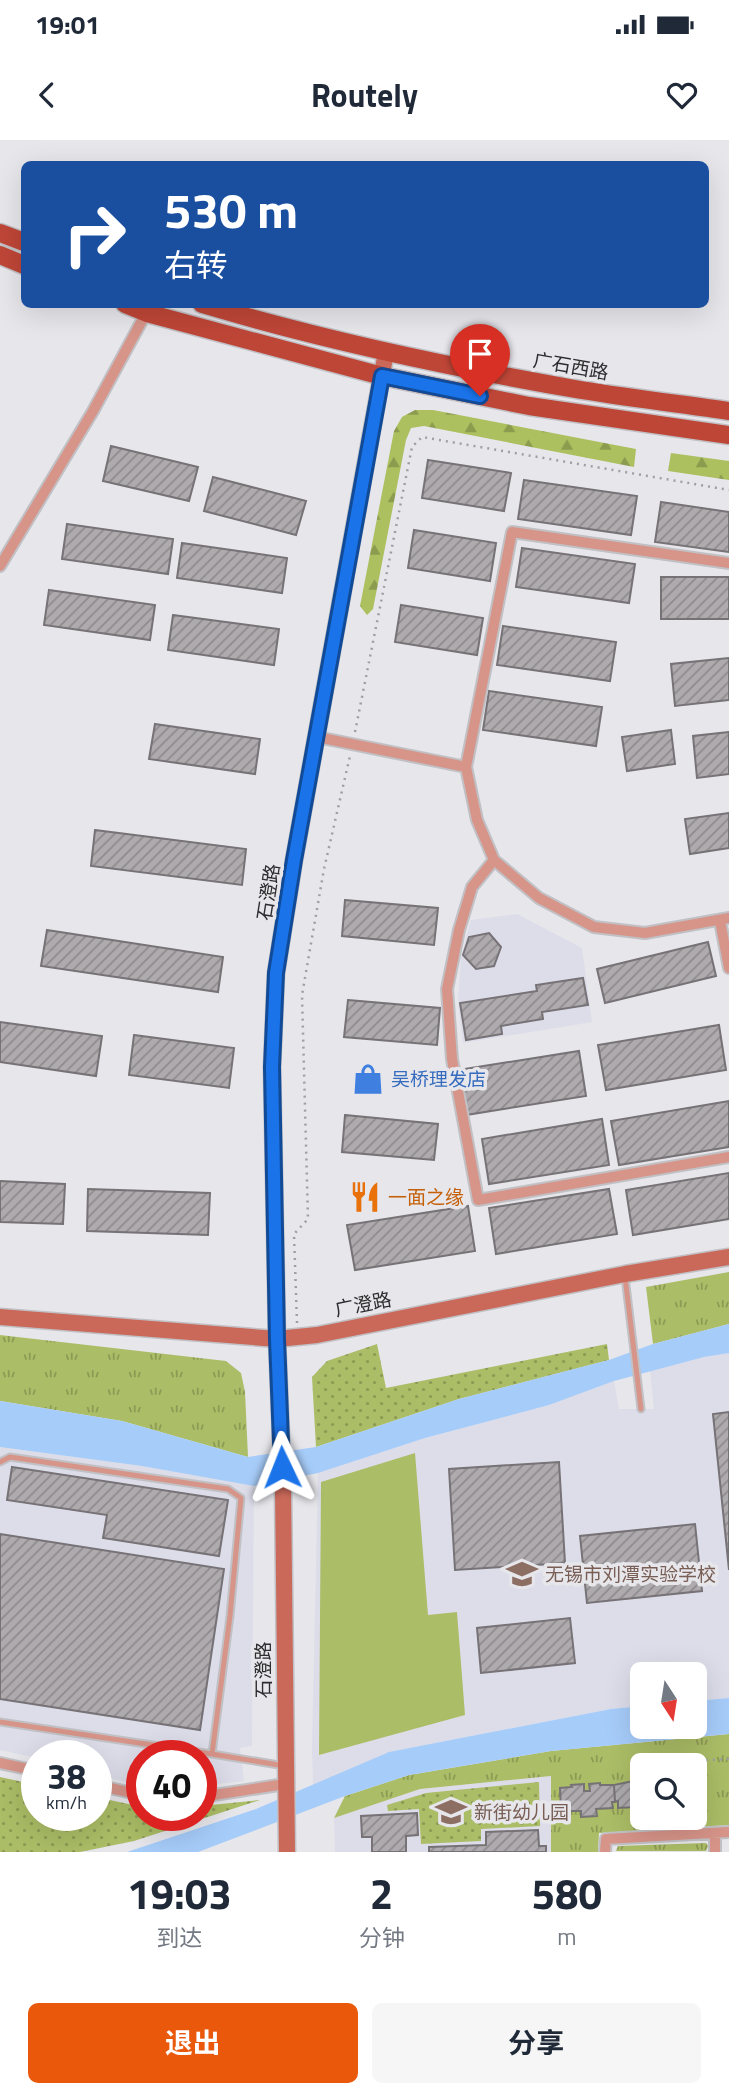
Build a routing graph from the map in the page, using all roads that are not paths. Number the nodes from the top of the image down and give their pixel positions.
1 (0, 233) edge
2 (21, 241) edge
3 (0, 255) edge
4 (21, 264) edge
5 (215, 308) edge
6 (149, 309) edge
7 (386, 352) junction
8 (382, 376) junction
9 (729, 411) edge
10 (729, 435) edge
11 (729, 563) edge
12 (0, 566) edge
13 (317, 737) junction
14 (466, 767) junction
15 (494, 860) junction
16 (725, 920) edge
17 (729, 968) edge
18 (729, 1157) edge
19 (729, 1257) edge
20 (625, 1274) junction
21 (0, 1317) edge
22 (277, 1339) junction
23 (641, 1409) dead end
24 (0, 1462) edge
25 (0, 1722) edge
26 (214, 1740) edge
27 (126, 1741) edge
28 (217, 1755) edge
29 (0, 1763) edge
30 (285, 1766) junction
31 (21, 1768) edge
32 (285, 1784) junction
33 (217, 1795) edge
34 (729, 1832) edge
35 (716, 1833) junction
36 (287, 1852) edge
37 (605, 1852) edge
38 (715, 1852) edge

1 - 2 main road
3 - 4 main road
5 - 7 main road, 广石西路
6 - 8 main road
6 - 12 street
7 - 8 street, 石澄路
7 - 9 main road, 广石西路
8 - 10 main road
8 - 13 street, 石澄路
11 - 14 street
13 - 14 street
13 - 22 street, 石澄路
14 - 15 street
15 - 16 street
15 - 18 street
16 - 17 street
19 - 20 street, 广澄路
20 - 22 street, 广澄路
20 - 23 lane
21 - 22 street, 广澄路
22 - 30 street, 石澄路
24 - 26 lane
25 - 27 lane
28 - 30 lane
29 - 31 street
30 - 32 street, 石澄路
32 - 33 street
32 - 36 street, 石澄路
34 - 35 street
35 - 37 street
35 - 38 street

